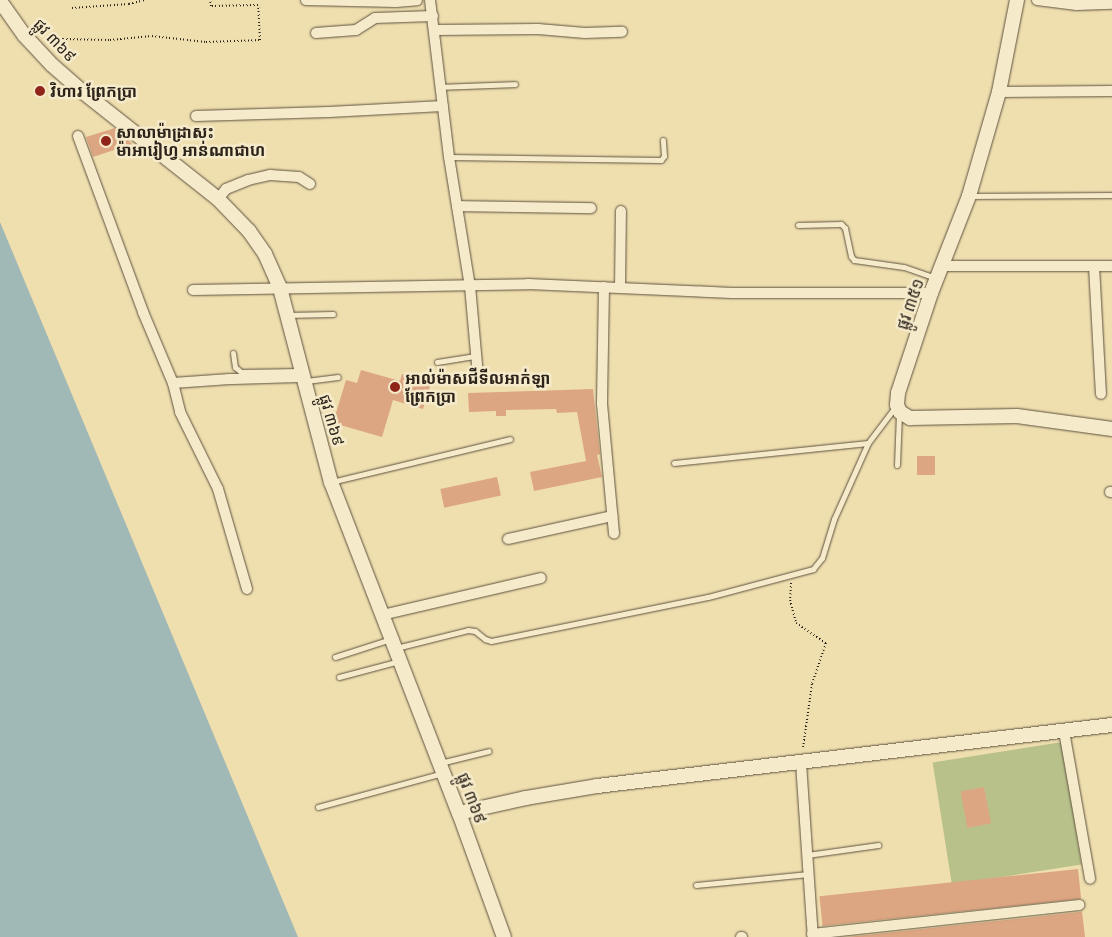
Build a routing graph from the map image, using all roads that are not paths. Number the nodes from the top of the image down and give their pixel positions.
1 (306, 0) edge
2 (417, 0) edge
3 (430, 0) edge
4 (1017, 0) edge
5 (1038, 0) edge
6 (0, 1) edge
7 (1112, 4) edge
8 (433, 16) junction
9 (435, 30) junction
10 (622, 32) dead end
11 (316, 33) dead end
12 (515, 84) dead end
13 (440, 87) junction
14 (1112, 91) edge
15 (999, 92) junction
16 (443, 106) junction
17 (196, 116) dead end
18 (78, 136) dead end
19 (663, 140) dead end
20 (449, 157) junction
21 (310, 184) dead end
22 (1112, 195) edge
23 (969, 196) junction
24 (218, 199) junction
25 (457, 206) junction
26 (590, 208) dead end
27 (621, 211) dead end
28 (798, 225) dead end
29 (1094, 266) junction
30 (1112, 266) edge
31 (940, 272) junction
32 (470, 286) junction
33 (280, 288) junction
34 (604, 288) junction
35 (620, 288) junction
36 (193, 290) dead end
37 (930, 293) junction
38 (333, 314) dead end
39 (287, 315) junction
40 (234, 353) dead end
41 (477, 356) junction
42 (437, 362) dead end
43 (478, 376) dead end
44 (302, 377) junction
45 (338, 377) dead end
46 (173, 384) junction
47 (1101, 394) dead end
48 (898, 409) junction
49 (1112, 430) edge
50 (510, 440) dead end
51 (868, 443) junction
52 (674, 463) dead end
53 (897, 465) dead end
54 (331, 482) junction
55 (612, 516) junction
56 (614, 533) dead end
57 (508, 539) dead end
58 (541, 578) dead end
59 (247, 589) dead end
60 (382, 615) junction
61 (395, 650) junction
62 (335, 657) dead end
63 (339, 676) dead end
64 (1112, 725) edge
65 (1064, 731) junction
66 (489, 751) dead end
67 (801, 763) junction
68 (441, 768) junction
69 (318, 807) dead end
70 (459, 813) junction
71 (878, 845) dead end
72 (806, 855) junction
73 (808, 874) junction
74 (1090, 879) dead end
75 (696, 885) dead end
76 (1079, 905) dead end
77 (812, 935) edge
78 (504, 937) edge

1 - 2 street
3 - 8 street
4 - 15 street, ផ្លូវ ៣៥១
5 - 7 street
6 - 24 street, ផ្លូវ ៣៦៩
8 - 9 street
8 - 11 street
9 - 10 street
9 - 13 street
12 - 13 lane
13 - 16 street
14 - 15 street
15 - 23 street, ផ្លូវ ៣៥១
16 - 17 street
16 - 20 street
18 - 46 street
19 - 20 lane
20 - 25 street
21 - 24 street
22 - 23 lane
23 - 31 street, ផ្លូវ ៣៥១
24 - 33 street, ផ្លូវ ៣៦៩
25 - 26 street
25 - 32 street
27 - 35 street
28 - 31 lane
29 - 30 street
29 - 31 street
29 - 47 street
31 - 37 street, ផ្លូវ ៣៥១
32 - 33 street
32 - 34 street
32 - 41 street
33 - 36 street
33 - 39 street, ផ្លូវ ៣៦៩
34 - 35 street
34 - 55 street
35 - 37 street
37 - 48 street, ផ្លូវ ៣៥១
38 - 39 lane
39 - 44 street, ផ្លូវ ៣៦៩
40 - 44 lane
41 - 42 lane
41 - 43 street
44 - 45 lane
44 - 46 street
44 - 54 street, ផ្លូវ ៣៦៩
46 - 59 street
48 - 49 street
48 - 51 lane
48 - 53 lane
50 - 54 lane
51 - 52 lane
51 - 61 lane
54 - 60 street, ផ្លូវ ៣៦៩
55 - 56 street
55 - 57 street
58 - 60 street
60 - 61 street, ផ្លូវ ៣៦៩
61 - 62 lane
61 - 63 lane
61 - 68 street, ផ្លូវ ៣៦៩
64 - 65 street
65 - 67 street
65 - 74 street
66 - 68 lane
67 - 70 street
67 - 72 street
68 - 69 lane
68 - 70 street, ផ្លូវ ៣៦៩
70 - 78 street, ផ្លូវ ៣៦៩
71 - 72 lane
72 - 73 street
73 - 75 lane
73 - 77 street
76 - 77 street

